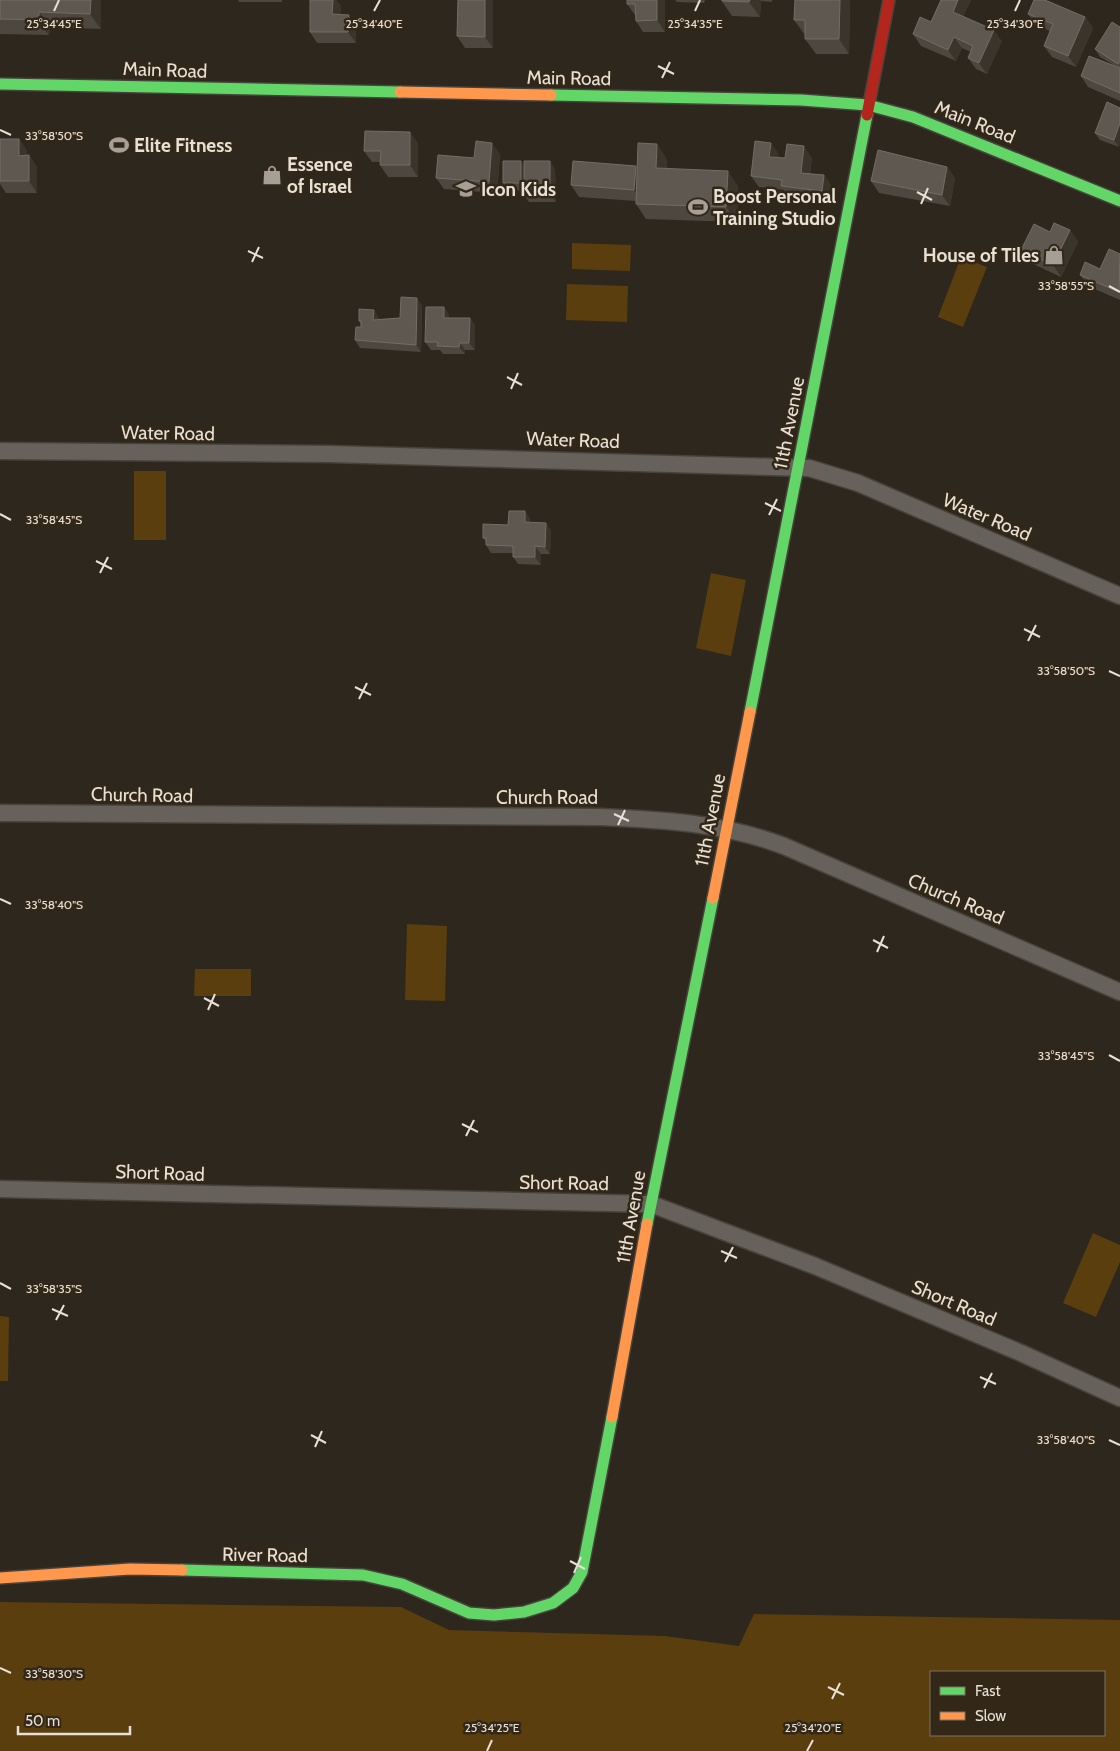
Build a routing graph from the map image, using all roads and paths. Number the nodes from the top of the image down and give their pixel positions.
1 (889, 0) edge
2 (0, 84) edge
3 (868, 105) junction
4 (1120, 201) edge
5 (0, 451) edge
6 (799, 468) junction
7 (1120, 596) edge
8 (0, 813) edge
9 (726, 828) junction
10 (1120, 992) edge
11 (0, 1189) edge
12 (651, 1204) junction
13 (1120, 1398) edge
14 (0, 1578) edge
15 (521, 1611) joint

1 - 3 street, 11th Avenue
2 - 3 street, Main Road
3 - 4 street, Main Road
3 - 6 street, 11th Avenue
5 - 6 street, Water Road
6 - 7 street, Water Road
6 - 9 street, 11th Avenue
8 - 9 street, Church Road
9 - 10 street, Church Road
9 - 12 street, 11th Avenue
11 - 12 street, Short Road
12 - 13 street, Short Road
12 - 15 street, 11th Avenue
14 - 15 street, River Road

